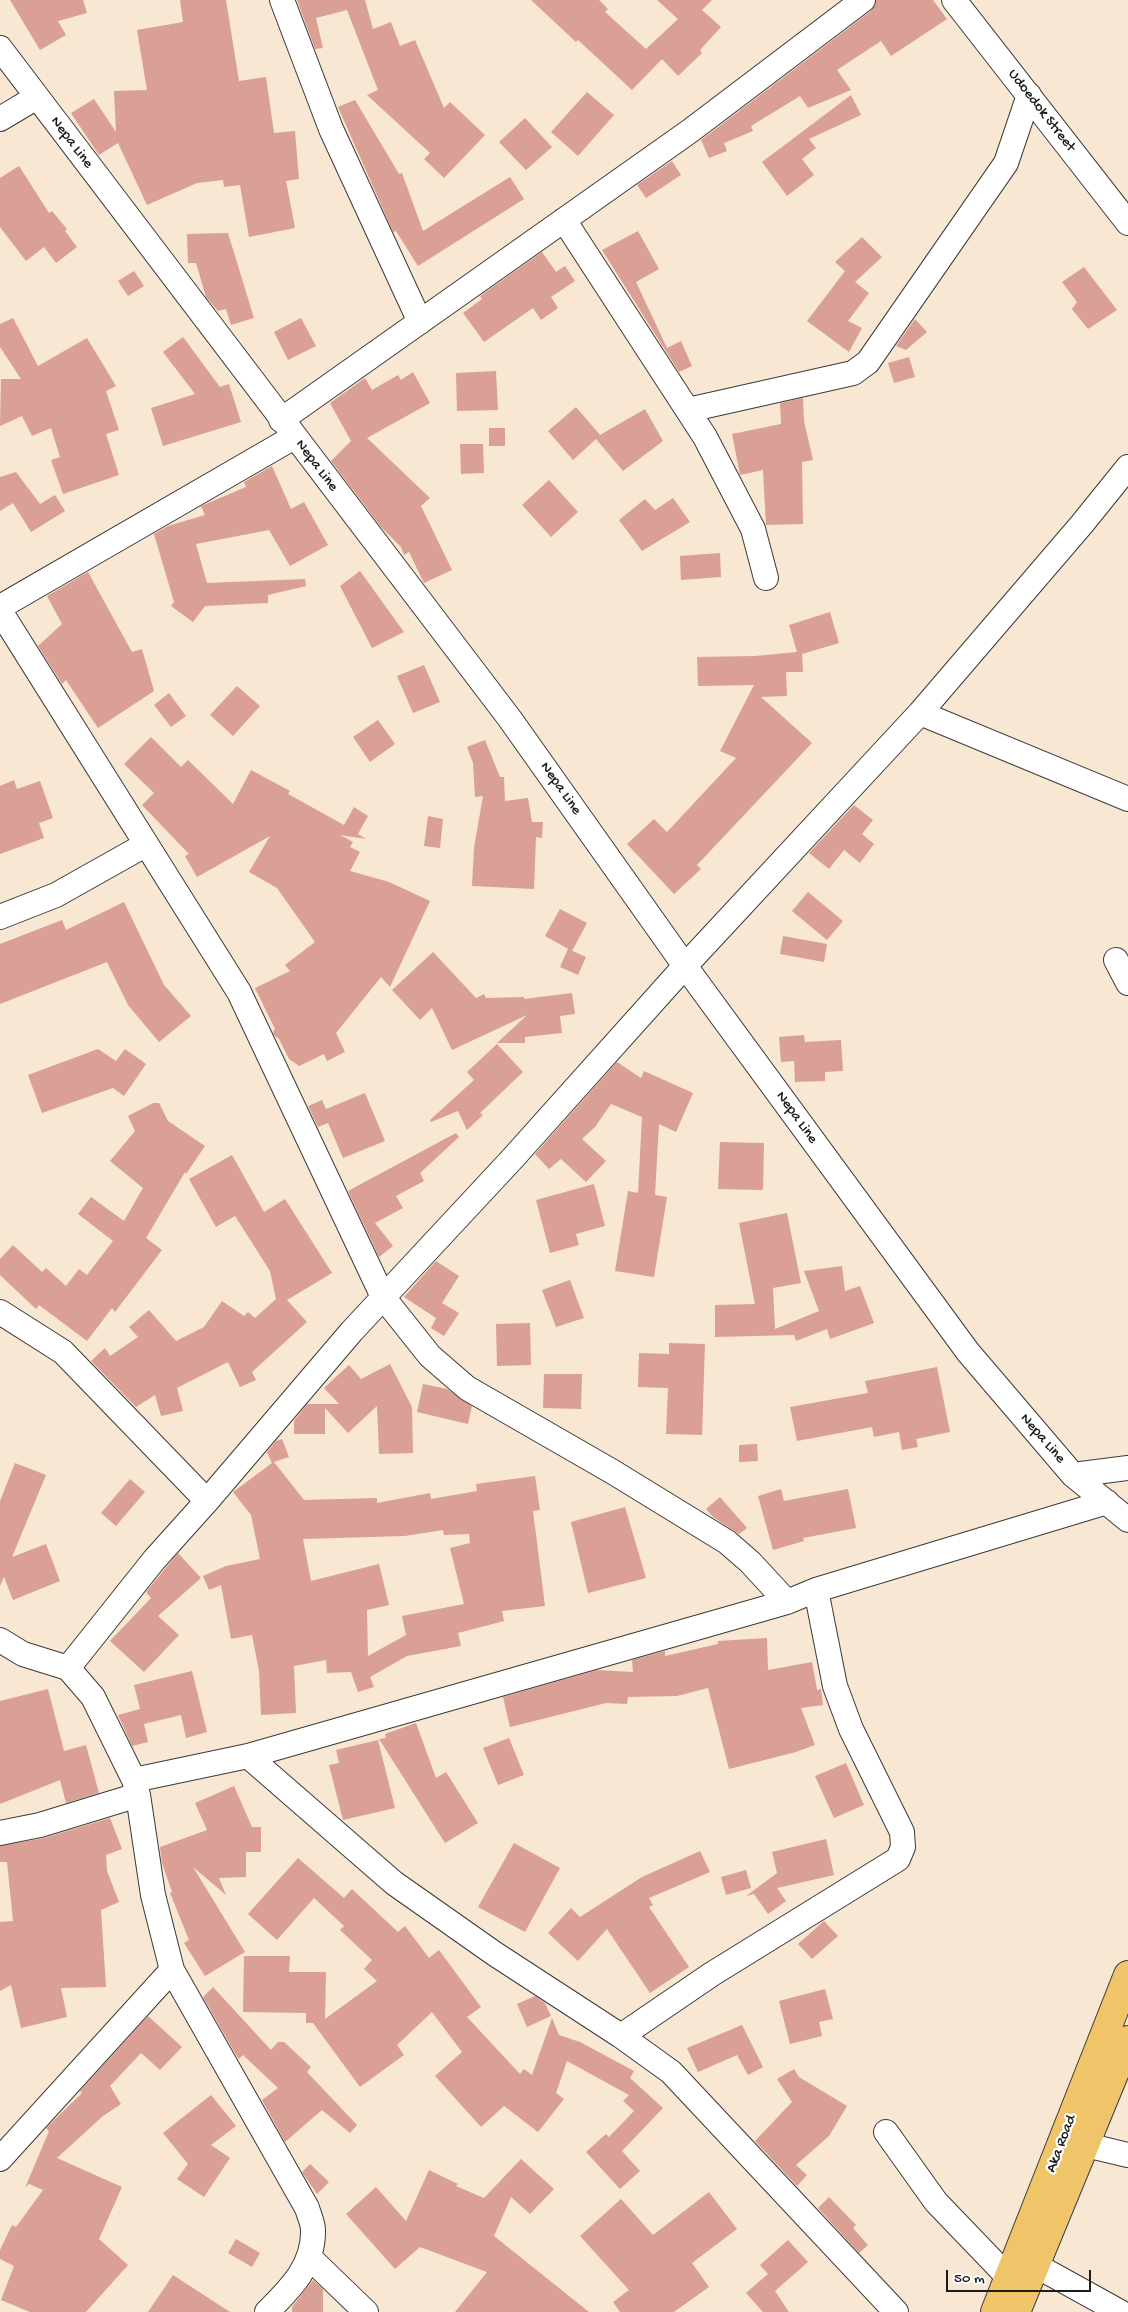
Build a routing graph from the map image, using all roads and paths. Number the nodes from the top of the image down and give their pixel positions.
1 (282, 0) edge
2 (863, 0) edge
3 (954, 0) edge
4 (0, 48) edge
5 (1029, 95) junction
6 (37, 97) junction
7 (0, 119) edge
8 (564, 220) junction
9 (1128, 223) edge
10 (420, 322) junction
11 (688, 410) junction
12 (287, 428) junction
13 (1128, 467) edge
14 (766, 578) dead end
15 (0, 609) edge
16 (920, 713) junction
17 (1128, 799) edge
18 (145, 845) junction
19 (0, 917) edge
20 (1116, 960) dead end
21 (685, 966) junction
22 (1128, 983) edge
23 (383, 1297) junction
24 (0, 1312) edge
25 (1128, 1468) edge
26 (1072, 1475) junction
27 (207, 1501) junction
28 (1107, 1502) junction
29 (1128, 1520) edge
30 (816, 1590) junction
31 (787, 1602) junction
32 (0, 1640) edge
33 (68, 1668) junction
34 (248, 1756) junction
35 (136, 1787) junction
36 (0, 1832) edge
37 (172, 1970) junction
38 (1128, 1975) edge
39 (621, 2036) junction
40 (1128, 2040) edge
41 (886, 2132) dead end
42 (1086, 2145) junction
43 (1128, 2155) edge
44 (0, 2159) edge
45 (310, 2258) junction
46 (1036, 2265) junction
47 (1009, 2278) junction
48 (267, 2312) edge
49 (366, 2312) edge
50 (896, 2312) edge
51 (995, 2312) edge
52 (1016, 2312) edge
53 (1120, 2312) edge

1 - 10 street
2 - 8 street
3 - 5 street, Udoedok Street
4 - 6 street, Nepa Line
5 - 9 street, Udoedok Street
5 - 11 street
6 - 7 street
6 - 12 street, Nepa Line
8 - 10 street
8 - 11 street
10 - 12 street
11 - 14 street
12 - 15 street
12 - 21 street, Nepa Line
13 - 16 street
15 - 18 street
16 - 17 street
16 - 21 street
18 - 19 street
18 - 23 street
20 - 22 street
21 - 23 street
21 - 26 street, Nepa Line
23 - 27 street
23 - 31 street
24 - 27 street
25 - 26 street
26 - 28 street, Nepa Line
27 - 33 street
28 - 29 street, Nepa Line
28 - 30 street
30 - 31 street
30 - 39 street
31 - 34 street
32 - 33 street
33 - 35 street
34 - 35 street
34 - 39 street
35 - 36 street
35 - 37 street
37 - 44 street
37 - 45 street
38 - 47 main road, Aka Road
39 - 50 street
40 - 42 main road, Aka Road
41 - 47 street
42 - 43 street
42 - 46 main road, Aka Road
45 - 48 street
45 - 49 street
46 - 52 main road, Aka Road
46 - 53 street
47 - 51 main road, Aka Road

